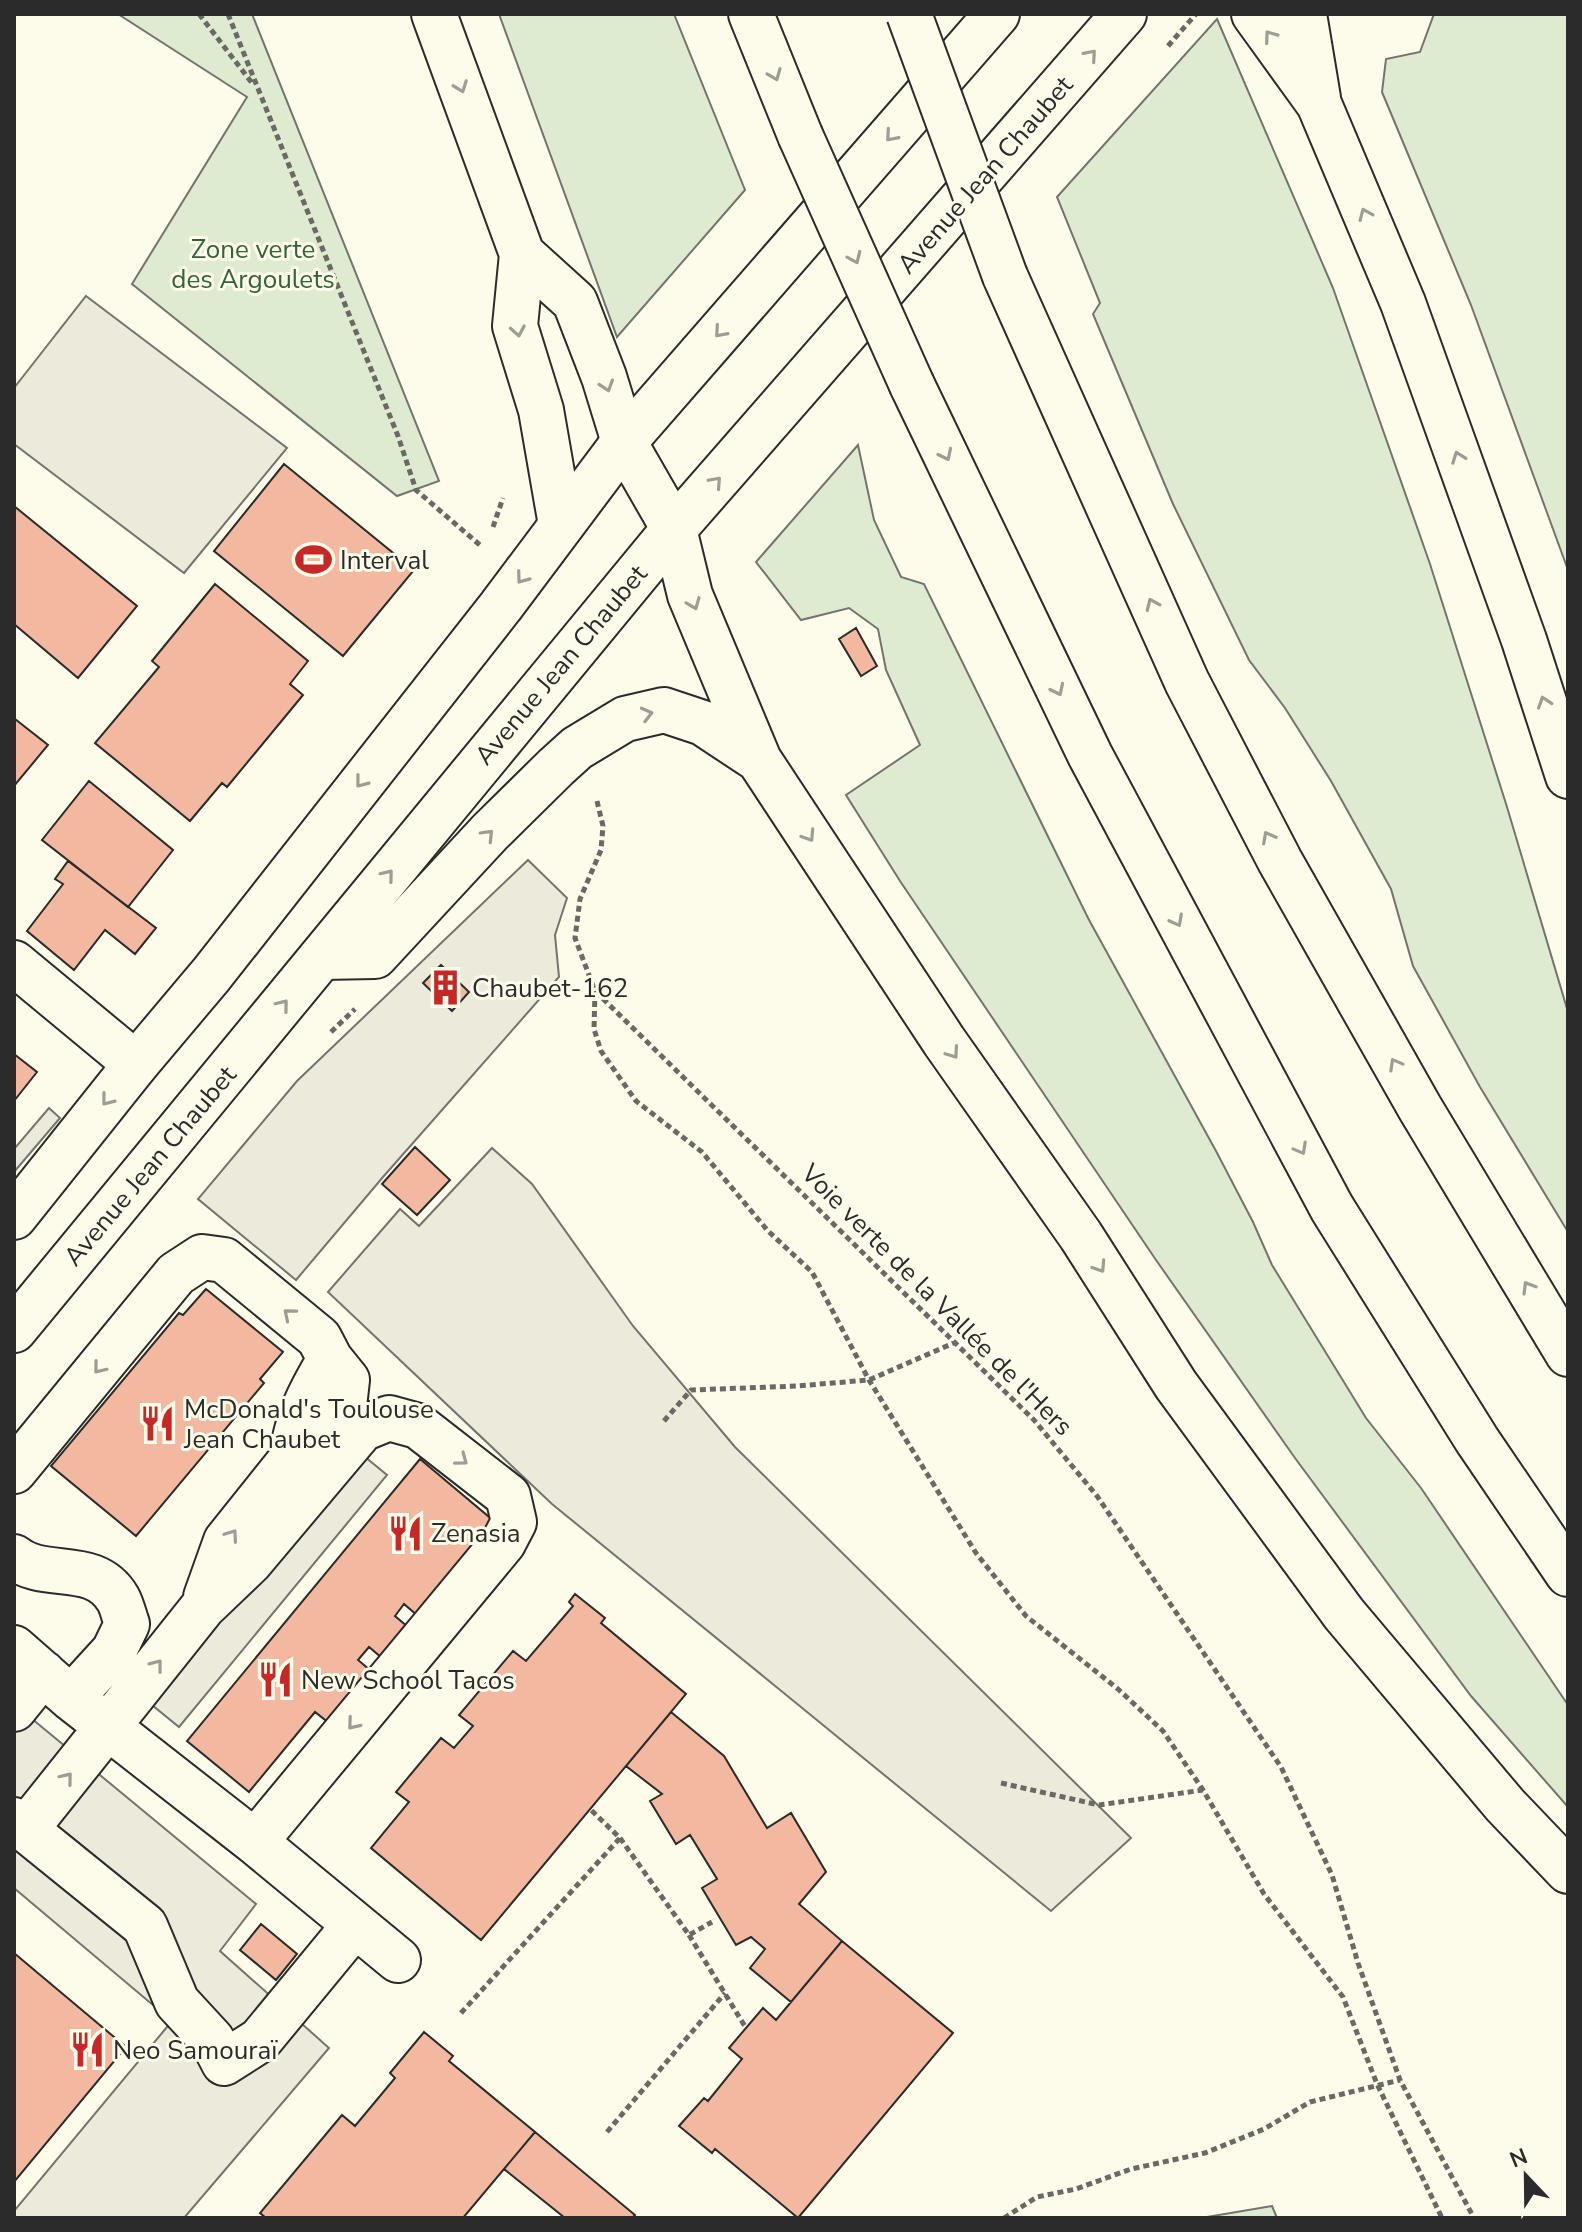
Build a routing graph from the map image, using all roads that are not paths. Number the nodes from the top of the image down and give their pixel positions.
1 (434, 14) edge
2 (751, 14) edge
3 (909, 14) edge
4 (997, 14) edge
5 (1124, 14) edge
6 (1254, 14) edge
7 (1304, 14) edge
8 (1319, 104) junction
9 (522, 254) junction
10 (624, 442) junction
11 (561, 525) junction
12 (674, 529) junction
13 (759, 760) junction
14 (1568, 776) edge
15 (322, 957) junction
16 (14, 963) edge
17 (136, 1064) junction
18 (14, 1217) edge
19 (14, 1330) edge
20 (1568, 1354) edge
21 (14, 1471) edge
22 (14, 1557) edge
23 (1568, 1574) edge
24 (203, 1607) junction
25 (43, 1673) edge
26 (14, 1709) edge
27 (108, 1727) junction
28 (20, 1824) edge
29 (255, 1842) junction
30 (1568, 1871) edge
31 (354, 1926) junction
32 (398, 1960) dead end

1 -> 9 main road
2 -> 23 main road, bridge
20 -> 3 main road, bridge
4 -> 10 main road
12 -> 5 main road, Avenue Jean Chaubet
8 -> 6 main road
7 - 8 main road
14 -> 8 main road
9 -> 10 main road
9 -> 11 main road
10 - 11 main road
10 - 12 main road
11 -> 17 main road
12 -> 13 main road
15 -> 12 main road, Avenue Jean Chaubet
15 -> 13 main road
13 -> 30 main road
19 -> 15 main road, Avenue Jean Chaubet
16 - 17 main road
17 -> 18 main road
24 -> 21 main road
22 - 25 main road
27 -> 24 main road
24 -> 29 main road
25 - 26 main road
25 - 27 main road
28 -> 27 main road
27 - 29 main road
28 - 31 main road
29 - 31 main road
31 - 32 main road

